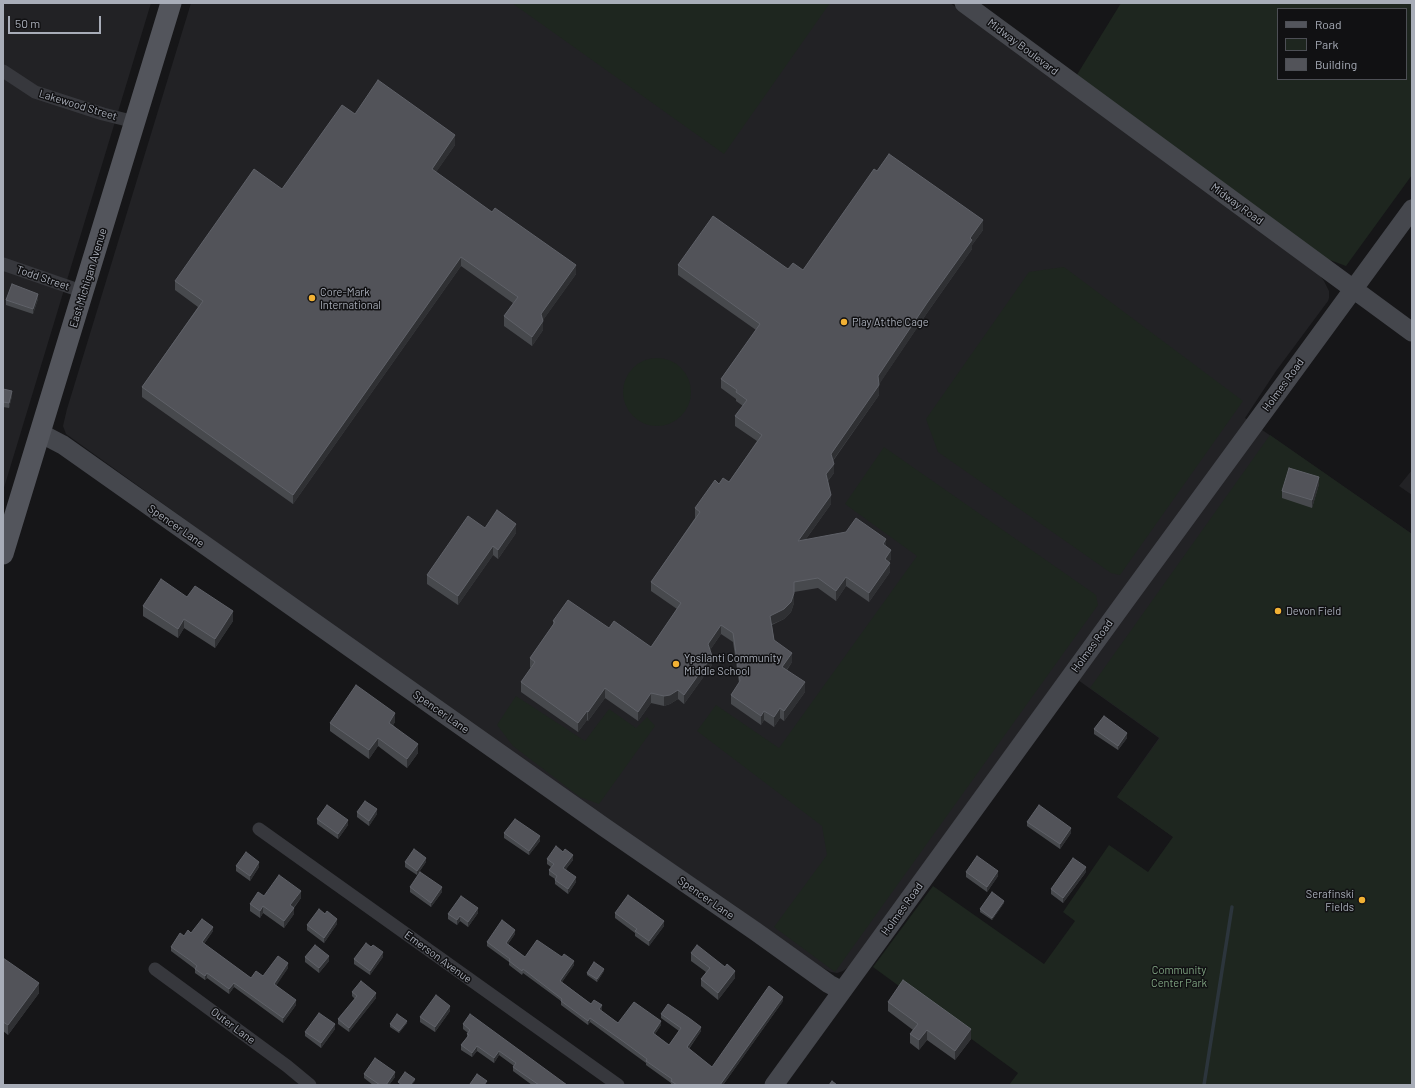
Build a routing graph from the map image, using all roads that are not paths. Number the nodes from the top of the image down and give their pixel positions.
1 (171, 3) edge
2 (964, 3) edge
3 (3, 71) edge
4 (1063, 77) joint
5 (135, 122) junction
6 (1412, 209) edge
7 (3, 264) edge
8 (1354, 290) junction
9 (84, 292) junction
10 (1412, 332) edge
11 (40, 434) junction
12 (3, 554) edge
13 (259, 829) dead end
14 (155, 969) dead end
15 (842, 991) junction
16 (310, 1085) edge
17 (618, 1085) edge
18 (774, 1085) edge

1 - 5 main road, East Michigan Avenue
2 - 4 street, Midway Boulevard
3 - 5 street, Lakewood Street
4 - 8 street, Midway Road
5 - 9 main road, East Michigan Avenue
6 - 8 street, Holmes Road
7 - 9 street, Todd Street
8 - 10 street, Midway Road
8 - 15 street, Holmes Road
9 - 11 main road, East Michigan Avenue
11 - 12 main road, East Michigan Avenue
11 - 15 street, Spencer Lane
13 - 17 street, Emerson Avenue
14 - 16 street, Outer Lane
15 - 18 street, Holmes Road

